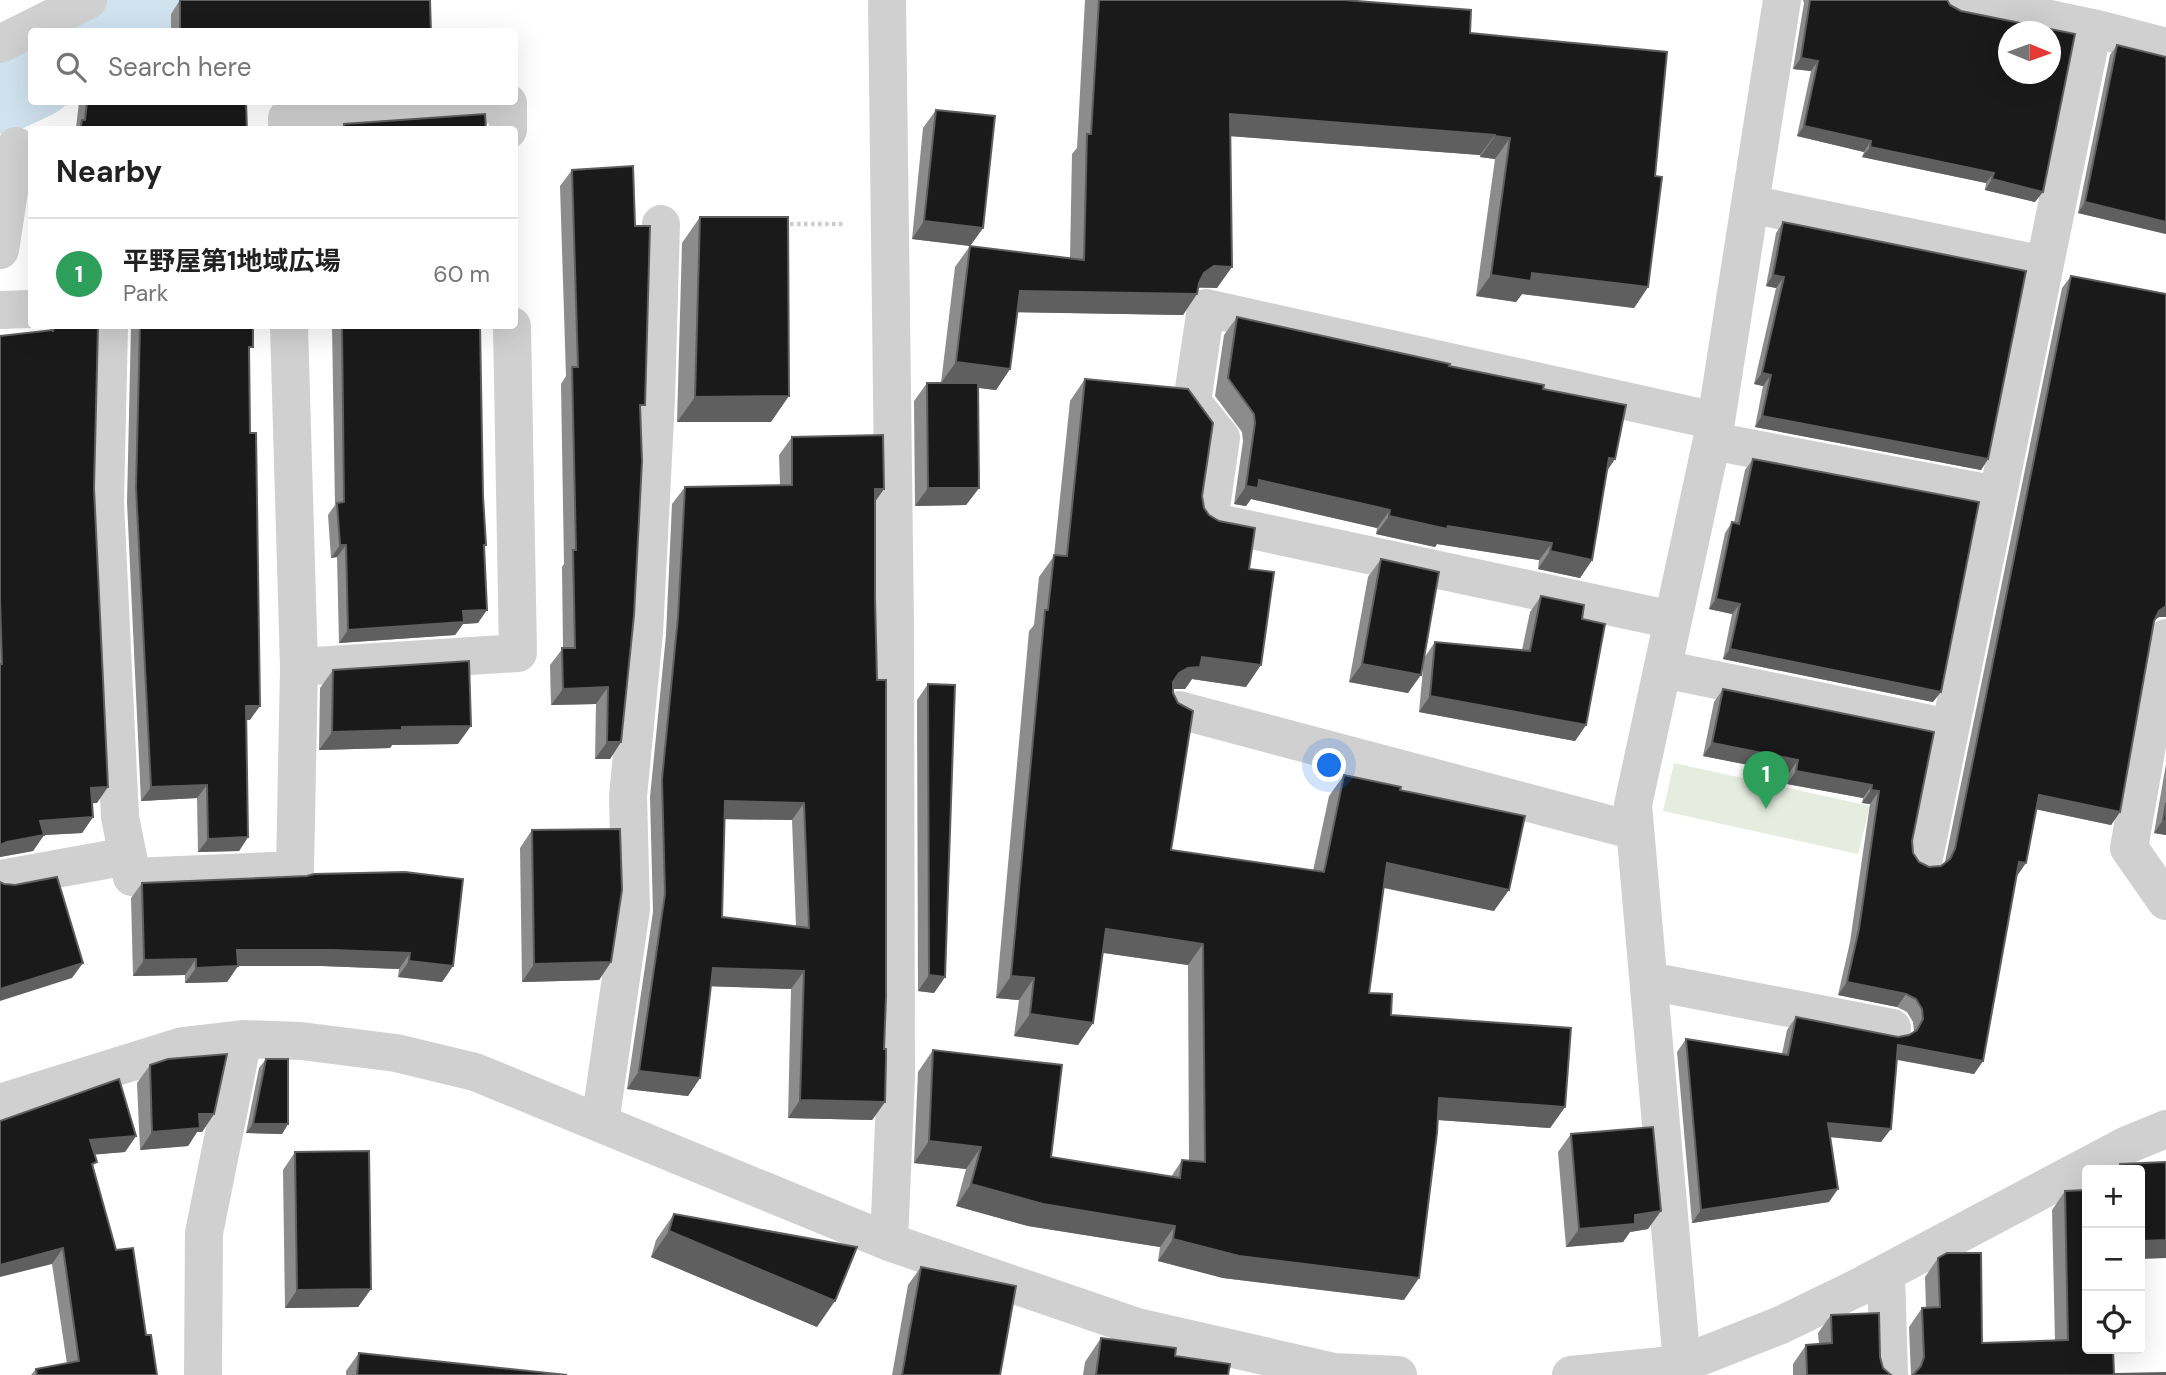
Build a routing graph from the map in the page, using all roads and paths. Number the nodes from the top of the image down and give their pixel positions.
1 (88, 0) edge
2 (887, 0) edge
3 (1782, 0) edge
4 (1958, 0) edge
5 (32, 28) edge
6 (2092, 28) junction
7 (28, 30) edge
8 (0, 44) edge
9 (2166, 47) edge
10 (479, 105) edge
11 (508, 105) edge
12 (287, 126) edge
13 (509, 126) edge
14 (16, 146) dead end
15 (1749, 204) junction
16 (661, 224) dead end
17 (783, 224) edge
18 (891, 224) junction
19 (0, 250) edge
20 (2044, 265) junction
21 (28, 309) edge
22 (0, 310) edge
23 (108, 329) edge
24 (289, 329) edge
25 (512, 329) edge
26 (1714, 431) junction
27 (1997, 495) junction
28 (1673, 620) junction
29 (2166, 638) edge
30 (299, 667) junction
31 (1663, 669) junction
32 (1179, 710) edge
33 (1950, 727) junction
34 (1635, 831) junction
35 (128, 856) junction
36 (1924, 858) dead end
37 (0, 879) edge
38 (2166, 901) edge
39 (1648, 981) junction
40 (1892, 1028) dead end
41 (243, 1039) junction
42 (0, 1102) edge
43 (600, 1123) junction
44 (2166, 1129) edge
45 (889, 1242) junction
46 (1886, 1273) junction
47 (1682, 1364) junction
48 (1255, 1365) edge
49 (203, 1375) edge
50 (1398, 1375) edge
51 (1571, 1375) edge
52 (1889, 1375) edge

1 - 5 street
2 - 18 street
3 - 15 street
4 - 6 street
6 - 9 street
6 - 20 street
7 - 8 street
10 - 12 street
11 - 13 street
14 - 19 street
15 - 20 street
15 - 26 street
16 - 43 street
17 - 18 path
18 - 45 street
20 - 27 street
21 - 22 street
23 - 35 street
24 - 30 street
25 - 30 street
26 - 27 street
26 - 28 street
26 - 28 street
27 - 33 street
28 - 31 street
29 - 38 street
30 - 35 street
31 - 33 street
31 - 34 street
32 - 34 street
33 - 36 street
34 - 39 street
35 - 37 street
39 - 40 street
39 - 47 street
41 - 42 street
41 - 43 street
41 - 49 street
43 - 45 street
44 - 46 street
45 - 48 street
46 - 47 street
46 - 52 street
47 - 51 street
48 - 50 street

